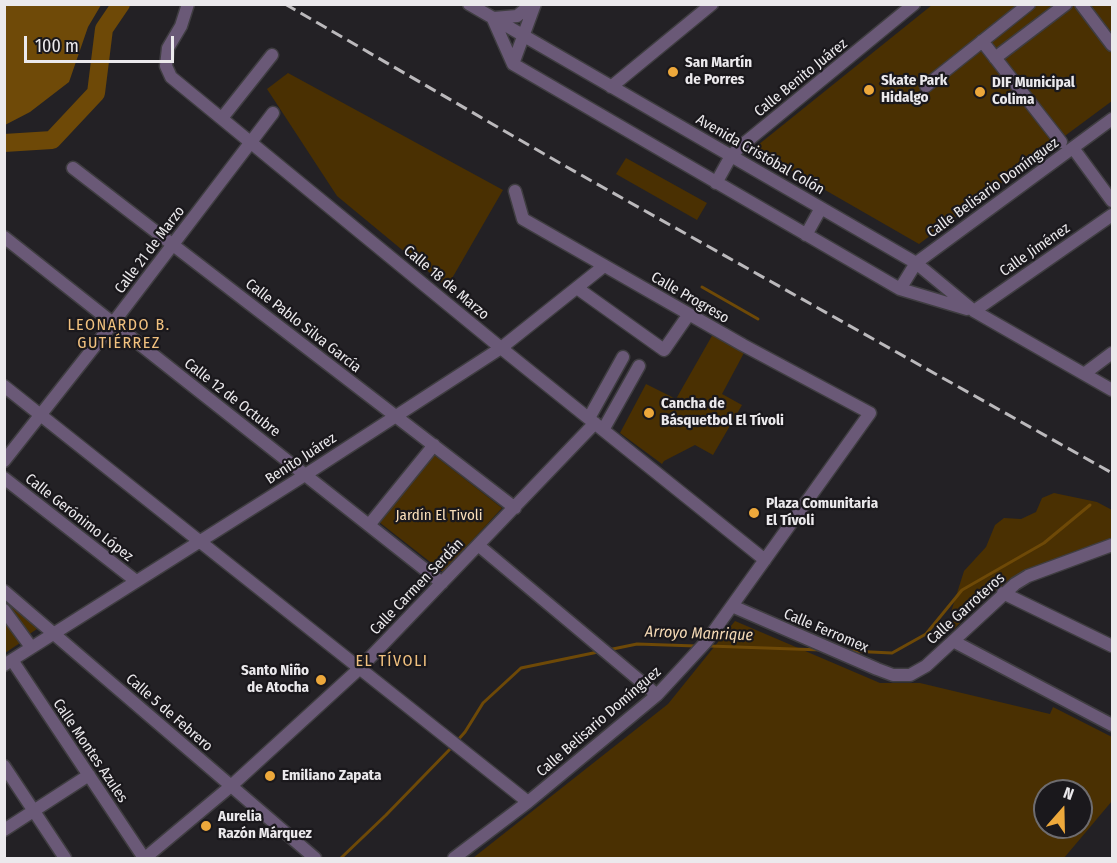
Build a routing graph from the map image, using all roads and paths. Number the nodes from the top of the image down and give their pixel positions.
1 (188, 4) edge
2 (469, 4) edge
3 (533, 4) edge
4 (712, 4) edge
5 (914, 4) edge
6 (1029, 4) edge
7 (1066, 4) edge
8 (1081, 4) edge
9 (492, 18) junction
10 (523, 36) junction
11 (982, 41) junction
12 (1113, 45) edge
13 (272, 55) dead end
14 (995, 58) junction
15 (513, 64) junction
16 (926, 86) dead end
17 (611, 87) junction
18 (273, 113) dead end
19 (222, 118) junction
20 (1113, 119) edge
21 (251, 142) junction
22 (1067, 145) junction
23 (731, 156) junction
24 (73, 168) dead end
25 (716, 183) junction
26 (514, 191) dead end
27 (1113, 201) edge
28 (821, 208) junction
29 (1113, 215) edge
30 (806, 235) junction
31 (4, 237) edge
32 (173, 245) junction
33 (916, 263) junction
34 (604, 266) junction
35 (577, 288) junction
36 (900, 290) junction
37 (974, 310) junction
38 (690, 314) junction
39 (113, 323) junction
40 (501, 348) junction
41 (1113, 353) edge
42 (1084, 374) junction
43 (4, 386) edge
44 (1113, 390) edge
45 (870, 413) joint
46 (40, 415) junction
47 (396, 416) junction
48 (596, 424) junction
49 (434, 446) junction
50 (4, 461) edge
51 (305, 475) junction
52 (4, 478) edge
53 (514, 508) junction
54 (369, 525) junction
55 (199, 541) junction
56 (478, 545) junction
57 (1113, 545) edge
58 (765, 560) junction
59 (136, 581) junction
60 (442, 583) junction
61 (4, 591) edge
62 (1003, 593) junction
63 (732, 606) junction
64 (4, 610) edge
65 (53, 633) junction
66 (953, 641) junction
67 (1113, 646) edge
68 (31, 647) junction
69 (8, 662) edge
70 (360, 668) junction
71 (910, 675) joint
72 (657, 695) junction
73 (1113, 725) edge
74 (4, 766) edge
75 (89, 775) junction
76 (231, 786) junction
77 (528, 802) junction
78 (34, 810) junction
79 (4, 830) edge
80 (65, 858) edge
81 (144, 858) edge
82 (315, 858) edge
83 (454, 858) edge

1 - 19 street, Calle 18 de Marzo
2 - 9 street, Avenida Cristóbal Colón
3 - 9 street
3 - 10 street
4 - 17 street
5 - 23 street, Calle Benito Juárez
6 - 11 street
7 - 14 street
8 - 12 street
9 - 10 street, Avenida Cristóbal Colón
9 - 15 street
10 - 15 street
10 - 17 street, Avenida Cristóbal Colón
11 - 14 street
11 - 16 street
13 - 19 street
14 - 22 street
15 - 25 street, Avenida Cristóbal Colón
17 - 23 street, Avenida Cristóbal Colón
18 - 21 street, Calle 21 de Marzo
19 - 21 street, Calle 18 de Marzo
20 - 22 street, Calle Belisario Domínguez
21 - 32 street, Calle 21 de Marzo
21 - 40 street, Calle 18 de Marzo
22 - 27 street
22 - 33 street, Calle Belisario Domínguez
23 - 25 street, Calle Benito Juárez
23 - 28 street, Avenida Cristóbal Colón
24 - 32 street, Calle Pablo Silva García
25 - 30 street, Avenida Cristóbal Colón
26 - 34 street, Calle Progreso
28 - 30 street
28 - 33 street, Avenida Cristóbal Colón
29 - 37 street, Calle Jiménez
30 - 36 street, Avenida Cristóbal Colón
31 - 39 street, Calle 12 de Octubre
32 - 39 street, Calle 21 de Marzo
32 - 47 street, Calle Pablo Silva García
33 - 36 street, Calle Belisario Domínguez
33 - 37 street, Avenida Cristóbal Colón
34 - 35 street, Benito Juárez
34 - 38 street, Calle Progreso
35 - 38 street
35 - 40 street, Benito Juárez
36 - 37 street, Avenida Cristóbal Colón
37 - 42 street, Avenida Cristóbal Colón
38 - 45 street, Calle Progreso
39 - 46 street, Calle 21 de Marzo
39 - 51 street, Calle 12 de Octubre
40 - 47 street, Benito Juárez
40 - 48 street, Calle 18 de Marzo
41 - 42 street
42 - 44 street, Avenida Cristóbal Colón
43 - 46 street
45 - 58 street, Calle Belisario Domínguez
46 - 50 street, Calle 21 de Marzo
46 - 55 street
47 - 49 street, Calle Pablo Silva García
47 - 51 street, Benito Juárez
48 - 48 street
48 - 53 street, Calle Carmen Serdán
48 - 58 street, Calle 18 de Marzo
49 - 53 street, Calle Pablo Silva García
49 - 54 street
51 - 54 street, Calle 12 de Octubre
51 - 55 street, Benito Juárez
52 - 59 street, Calle Gerónimo López
53 - 56 street, Calle Carmen Serdán
54 - 60 street, Calle 12 de Octubre
55 - 59 street, Benito Juárez
55 - 70 street
56 - 60 street, Calle Carmen Serdán
56 - 72 street
57 - 62 street, Calle Garroteros
58 - 63 street, Calle Belisario Domínguez
59 - 65 street, Benito Juárez
60 - 70 street, Calle Carmen Serdán
61 - 65 street, Calle 5 de Febrero
62 - 66 street, Calle Garroteros
62 - 67 street
63 - 71 street, Calle Ferromex
63 - 72 street, Calle Belisario Domínguez
64 - 68 street
65 - 68 street, Benito Juárez
65 - 76 street, Calle 5 de Febrero
66 - 71 street, Calle Garroteros
66 - 73 street
68 - 69 street, Benito Juárez
69 - 75 street, Calle Montes Azules
70 - 76 street, Calle Carmen Serdán
70 - 77 street
72 - 77 street, Calle Belisario Domínguez
74 - 78 street
75 - 78 street
75 - 81 street, Calle Montes Azules
76 - 81 street, Calle Carmen Serdán
76 - 82 street, Calle 5 de Febrero
77 - 83 street, Calle Belisario Domínguez
78 - 79 street
78 - 80 street

